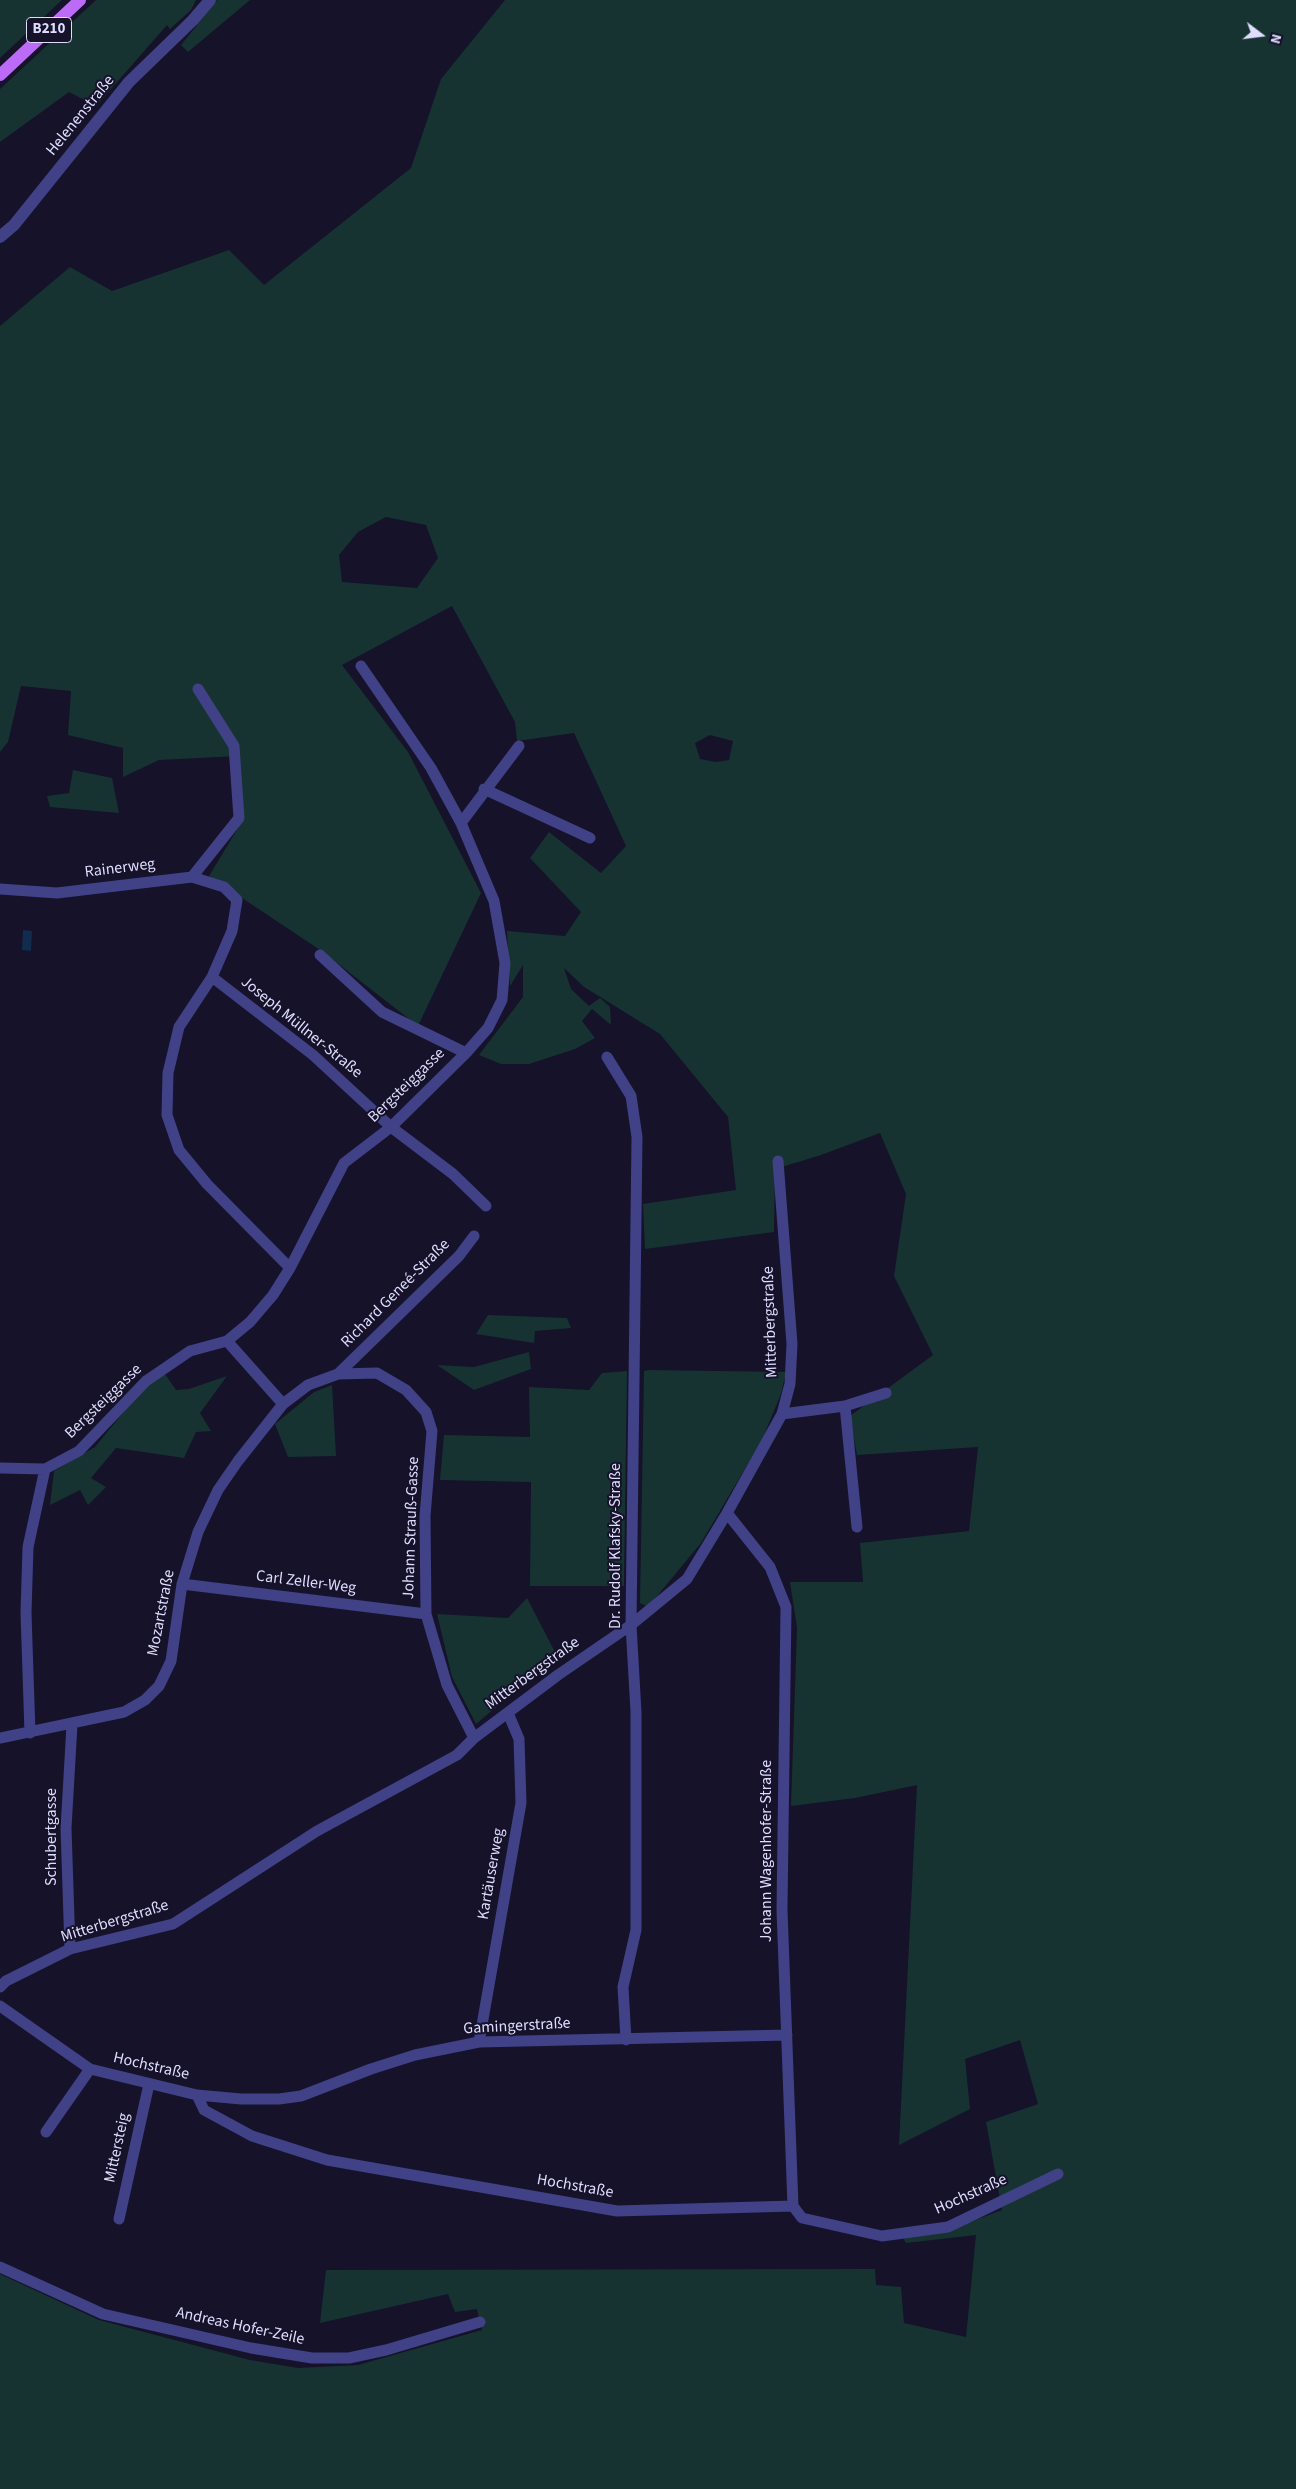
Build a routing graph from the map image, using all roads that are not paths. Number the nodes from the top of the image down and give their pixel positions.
1 (80, 0) edge
2 (203, 0) edge
3 (210, 0) edge
4 (193, 20) junction
5 (0, 75) edge
6 (0, 237) edge
7 (361, 666) dead end
8 (198, 689) dead end
9 (519, 746) dead end
10 (484, 789) junction
11 (461, 823) junction
12 (590, 838) dead end
13 (192, 877) junction
14 (0, 889) edge
15 (320, 955) dead end
16 (212, 977) junction
17 (466, 1052) junction
18 (606, 1057) dead end
19 (391, 1127) junction
20 (778, 1161) dead end
21 (486, 1206) dead end
22 (474, 1236) dead end
23 (290, 1268) junction
24 (227, 1341) junction
25 (338, 1374) junction
26 (886, 1393) dead end
27 (283, 1404) junction
28 (845, 1406) junction
29 (782, 1414) junction
30 (0, 1468) edge
31 (45, 1469) junction
32 (727, 1514) junction
33 (857, 1527) dead end
34 (182, 1584) junction
35 (426, 1614) junction
36 (631, 1625) junction
37 (508, 1713) junction
38 (72, 1725) junction
39 (30, 1733) junction
40 (0, 1738) edge
41 (474, 1738) junction
42 (70, 1950) junction
43 (0, 1987) edge
44 (0, 2006) edge
45 (787, 2035) junction
46 (626, 2040) junction
47 (479, 2042) junction
48 (90, 2069) junction
49 (149, 2084) junction
50 (197, 2095) junction
51 (46, 2132) dead end
52 (1058, 2174) dead end
53 (793, 2206) junction
54 (119, 2219) dead end
55 (0, 2267) edge
56 (480, 2322) dead end

1 - 5 main road, B210
2 - 4 street, Helenenstraße
3 - 4 street, Helenenstraße
4 - 6 street, Helenenstraße
7 - 11 street, Bergsteiggasse
8 - 13 street
9 - 10 street
10 - 11 street
10 - 12 street
11 - 17 street, Bergsteiggasse
13 - 14 street, Rainerweg
13 - 16 street, Rainerweg
15 - 17 street
16 - 19 street, Joseph Müllner-Straße
16 - 23 street
17 - 19 street, Bergsteiggasse
18 - 36 street, Dr. Rudolf Klafsky-Straße
19 - 21 street, Joseph Müllner-Straße
19 - 23 street, Bergsteiggasse
20 - 29 street, Mitterbergstraße
22 - 25 street, Richard Geneé-Straße
23 - 24 street, Bergsteiggasse
24 - 27 street
24 - 31 street, Bergsteiggasse
25 - 27 street, Mozartstraße
25 - 35 street, Johann Strauß-Gasse
26 - 28 street
27 - 34 street, Mozartstraße
28 - 29 street
28 - 33 street
29 - 32 street, Mitterbergstraße
30 - 31 street, Bergsteiggasse
31 - 39 street
32 - 36 street, Mitterbergstraße
32 - 45 street, Johann Wagenhofer-Straße
34 - 35 street, Carl Zeller-Weg
34 - 38 street, Mozartstraße
35 - 41 street, Johann Strauß-Gasse
36 - 37 street, Mitterbergstraße
36 - 46 street, Dr. Rudolf Klafsky-Straße
37 - 41 street, Mitterbergstraße
37 - 47 street, Kartäuserweg
38 - 39 street, Mozartstraße
38 - 42 street, Schubertgasse
39 - 40 street, Mozartstraße
41 - 42 street, Mitterbergstraße
42 - 43 street, Mitterbergstraße
44 - 48 street, Hochstraße
45 - 46 street, Gamingerstraße
45 - 53 street, Johann Wagenhofer-Straße
46 - 47 street, Gamingerstraße
47 - 50 street, Gamingerstraße
48 - 49 street, Hochstraße
48 - 51 street, Hochstraße
49 - 50 street, Hochstraße
49 - 54 street, Mittersteig
50 - 53 street, Hochstraße
52 - 53 street, Hochstraße
55 - 56 street, Andreas Hofer-Zeile

